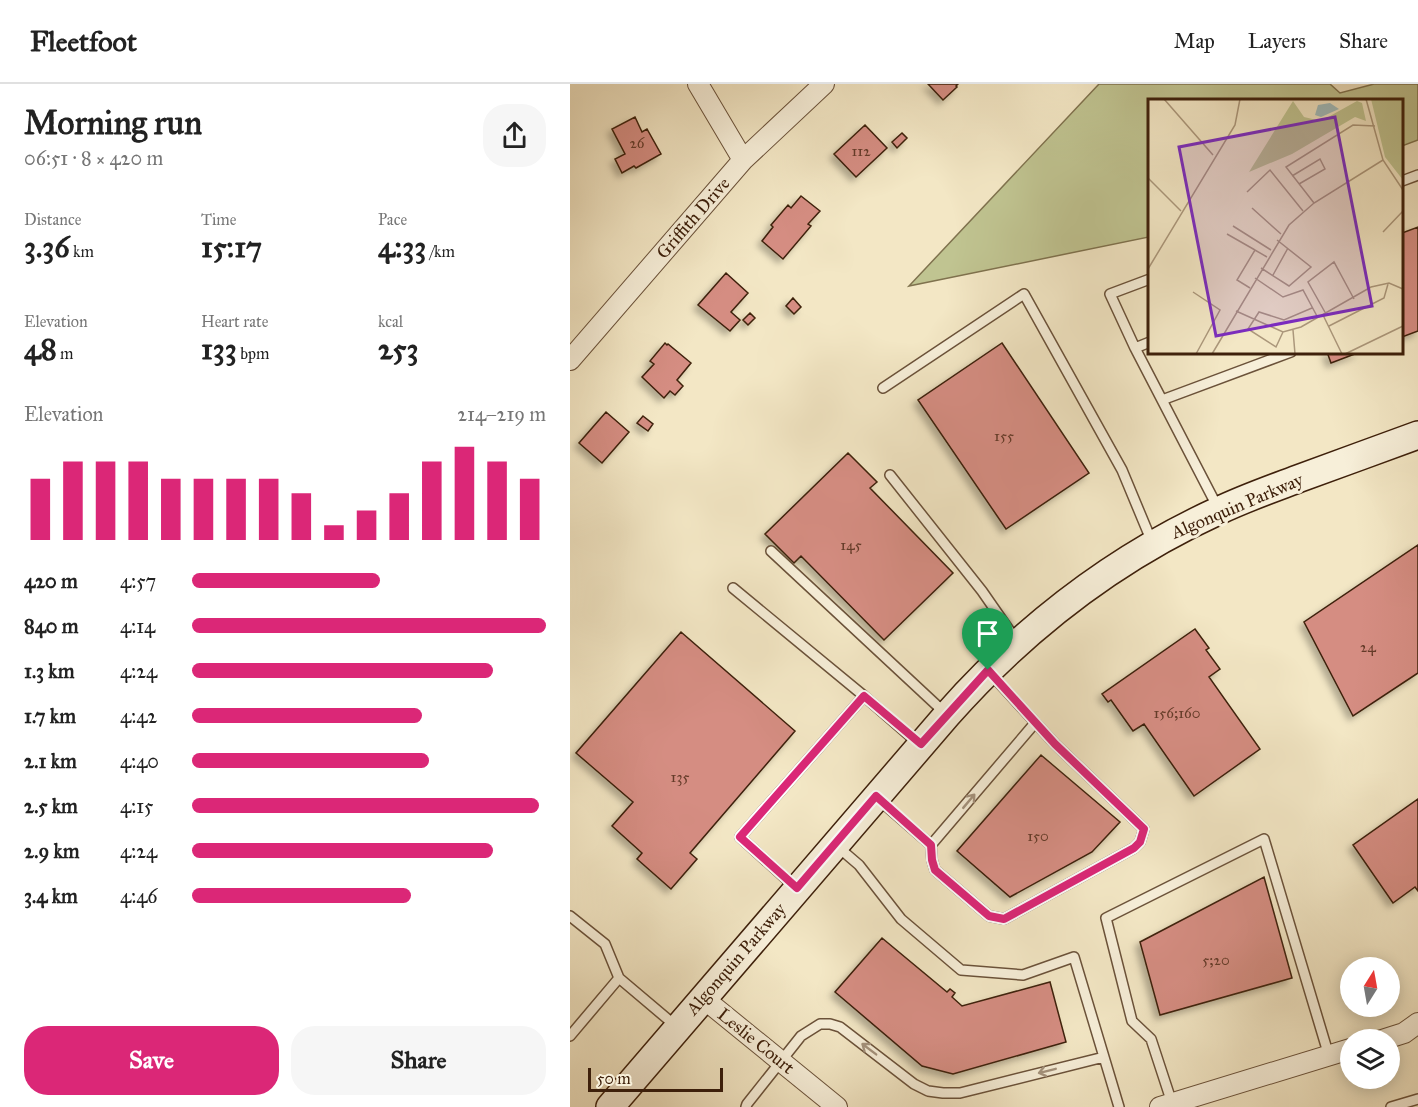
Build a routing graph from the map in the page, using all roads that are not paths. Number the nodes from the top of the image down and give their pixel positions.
1 (698, 84) edge
2 (824, 84) edge
3 (743, 160) junction
4 (1418, 175) edge
5 (1403, 181) edge
6 (1148, 279) edge
7 (1148, 342) edge
8 (1135, 348) junction
9 (1286, 354) edge
10 (570, 360) edge
11 (883, 388) dead end
12 (1162, 400) junction
13 (1418, 435) edge
14 (890, 475) dead end
15 (1219, 510) junction
16 (1153, 544) junction
17 (771, 551) dead end
18 (733, 588) dead end
19 (1018, 642) junction
20 (988, 670) junction
21 (864, 696) junction
22 (947, 714) junction
23 (1035, 723) junction
24 (921, 744) junction
25 (876, 796) junction
26 (835, 845) junction
27 (931, 845) junction
28 (797, 888) junction
29 (570, 916) edge
30 (619, 978) junction
31 (703, 998) junction
32 (1418, 1023) edge
33 (678, 1028) junction
34 (1400, 1034) edge
35 (570, 1036) edge
36 (1340, 1052) edge
37 (1329, 1056) junction
38 (1104, 1058) junction
39 (781, 1062) junction
40 (1418, 1099) edge
41 (1166, 1105) edge
42 (610, 1107) edge
43 (746, 1107) edge
44 (837, 1107) edge
45 (1119, 1107) edge
46 (1391, 1107) edge

1 - 3 street
2 - 3 street, Griffith Drive
3 - 10 street, Griffith Drive
4 - 5 lane
6 - 8 lane
7 - 8 lane
8 - 12 lane
9 - 12 lane
11 - 16 lane
12 - 15 lane
13 - 15 street, Algonquin Parkway
14 - 19 lane
15 - 16 street, Algonquin Parkway
16 - 19 street, Algonquin Parkway
17 - 22 lane
18 - 21 lane
19 - 20 street, Algonquin Parkway
20 - 22 street, Algonquin Parkway
20 - 23 lane
21 - 24 lane
21 - 28 lane
22 - 24 street, Algonquin Parkway
27 -> 23 lane
23 - 27 lane
24 - 25 street, Algonquin Parkway
25 - 26 street, Algonquin Parkway
25 - 27 lane
26 - 28 street, Algonquin Parkway
26 - 38 lane
28 - 31 street, Algonquin Parkway
29 - 30 lane
30 - 33 lane
30 - 35 lane
31 - 33 street, Algonquin Parkway
31 - 39 street, Leslie Court
32 - 34 street
33 - 42 street, Algonquin Parkway
36 - 37 street
37 - 41 street
37 - 41 lane
38 -> 39 lane
38 - 45 lane
39 - 43 lane
39 - 44 street, Leslie Court
40 - 46 lane

